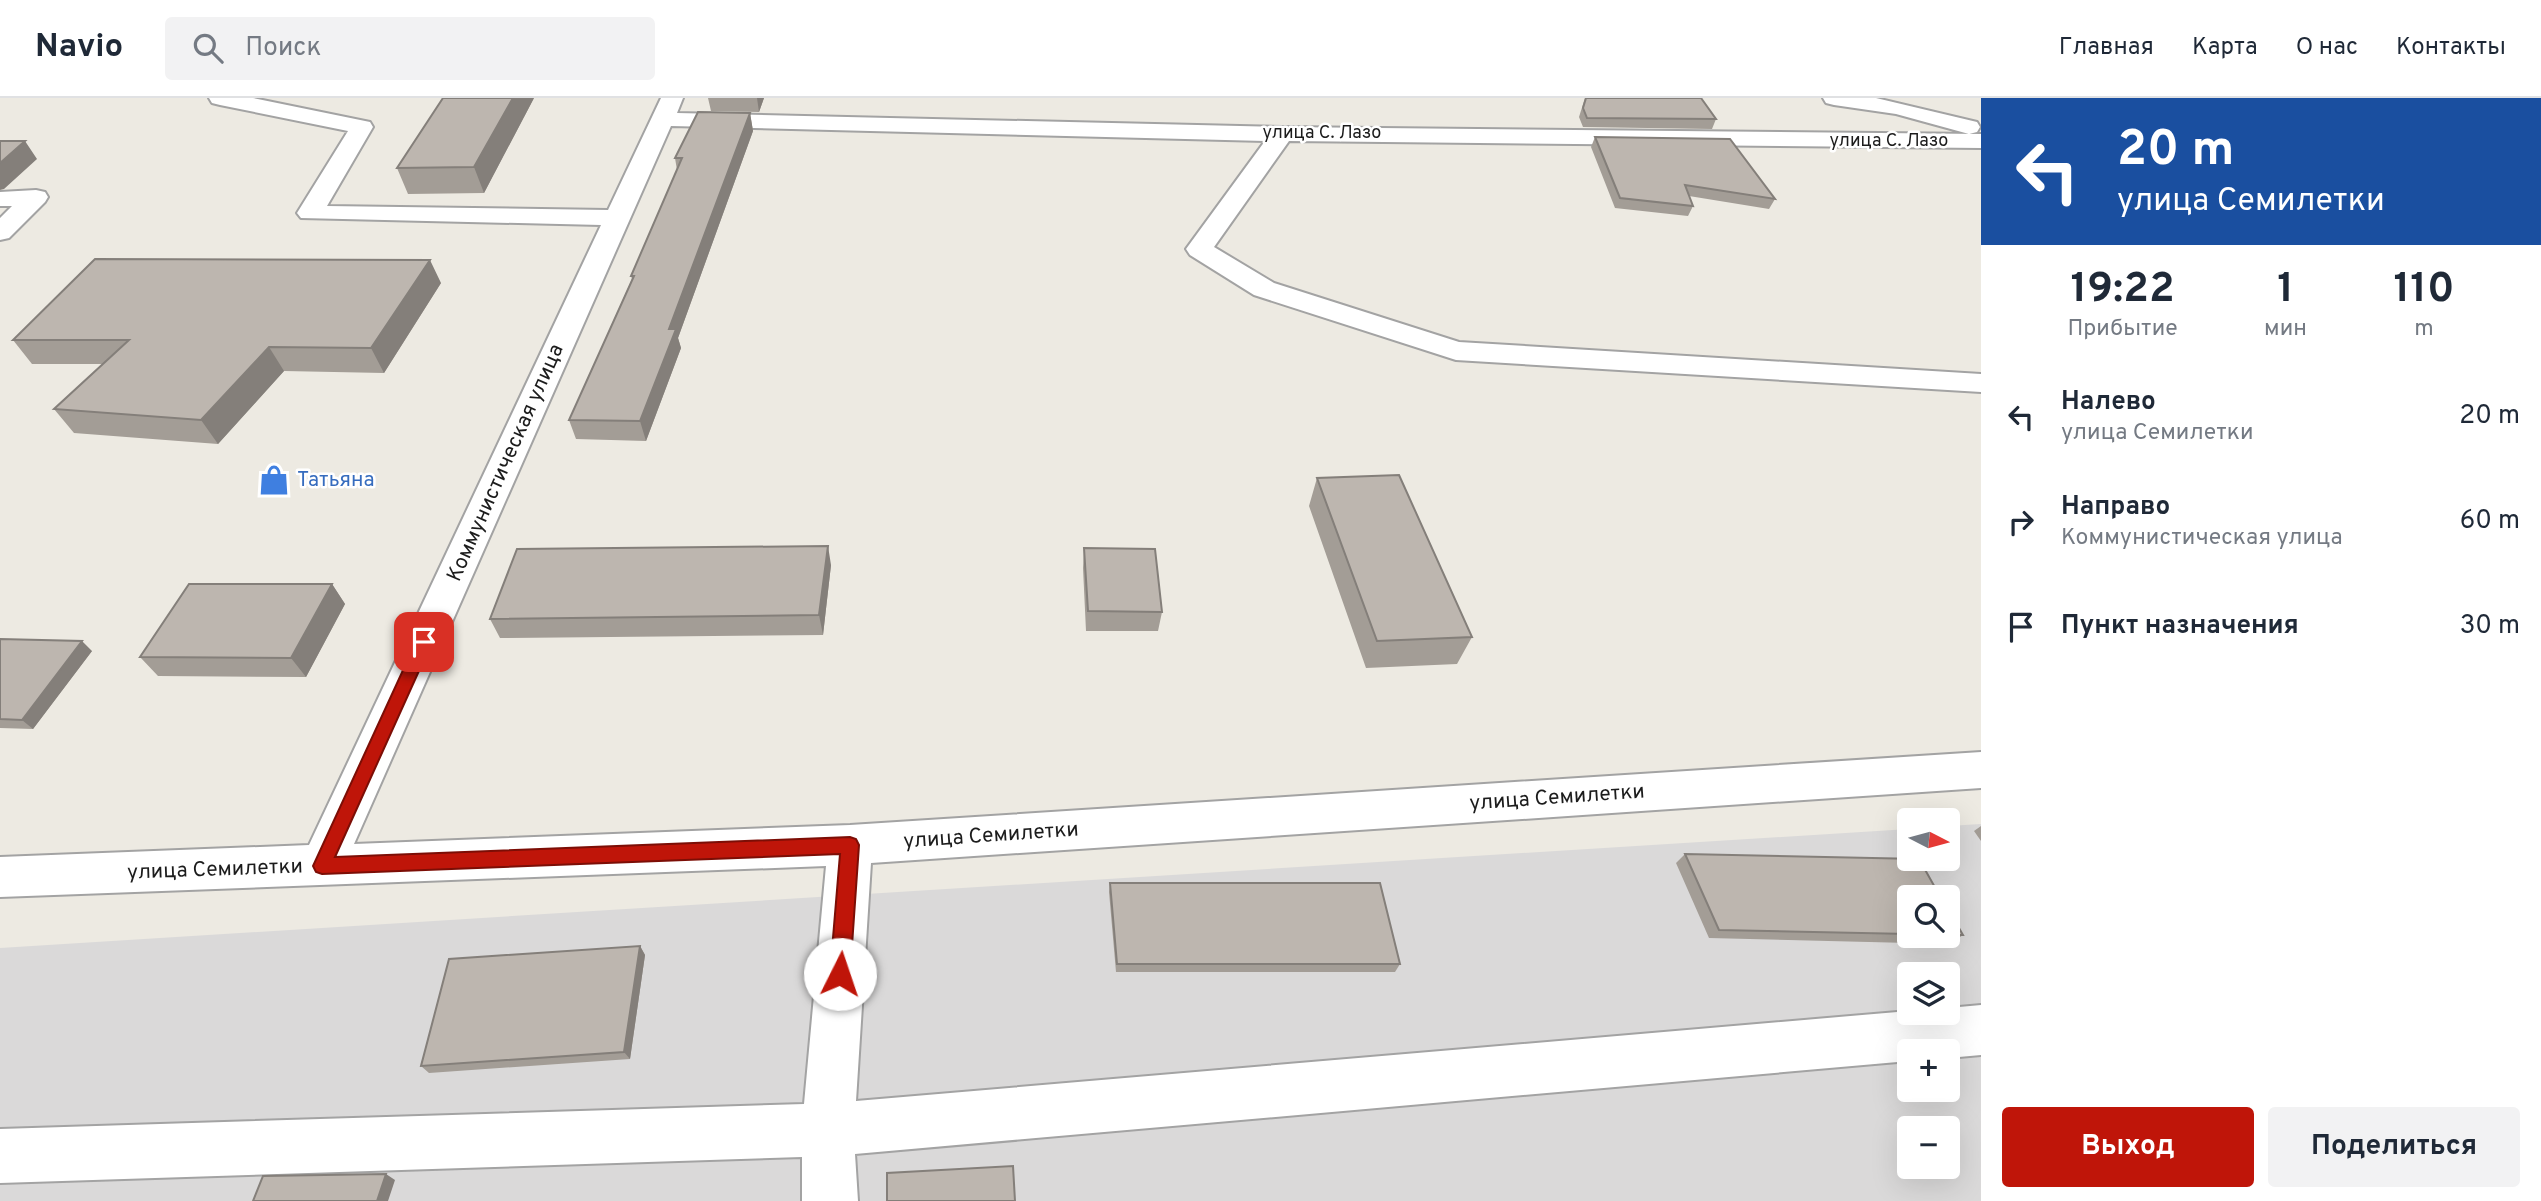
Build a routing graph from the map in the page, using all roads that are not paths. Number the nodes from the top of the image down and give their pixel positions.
1 (220, 98) edge
2 (1834, 98) edge
3 (667, 108) edge
4 (1981, 131) edge
5 (1282, 134) junction
6 (1981, 141) edge
7 (0, 199) edge
8 (617, 218) junction
9 (0, 232) edge
10 (1981, 383) edge
11 (1981, 770) edge
12 (850, 845) junction
13 (322, 866) junction
14 (0, 877) edge
15 (1981, 1030) edge
16 (828, 1130) junction
17 (0, 1156) edge
18 (830, 1201) edge

1 - 8 street
2 - 4 street
3 - 5 street, улица С. Лазо
3 - 8 street, Коммунистическая улица
5 - 6 street, улица С. Лазо
5 - 10 street
7 - 9 street
8 - 13 street, Коммунистическая улица
11 - 12 street, улица Семилетки
12 - 13 street, улица Семилетки
12 - 16 street
13 - 14 street, улица Семилетки
15 - 16 street
16 - 17 street
16 - 18 street

